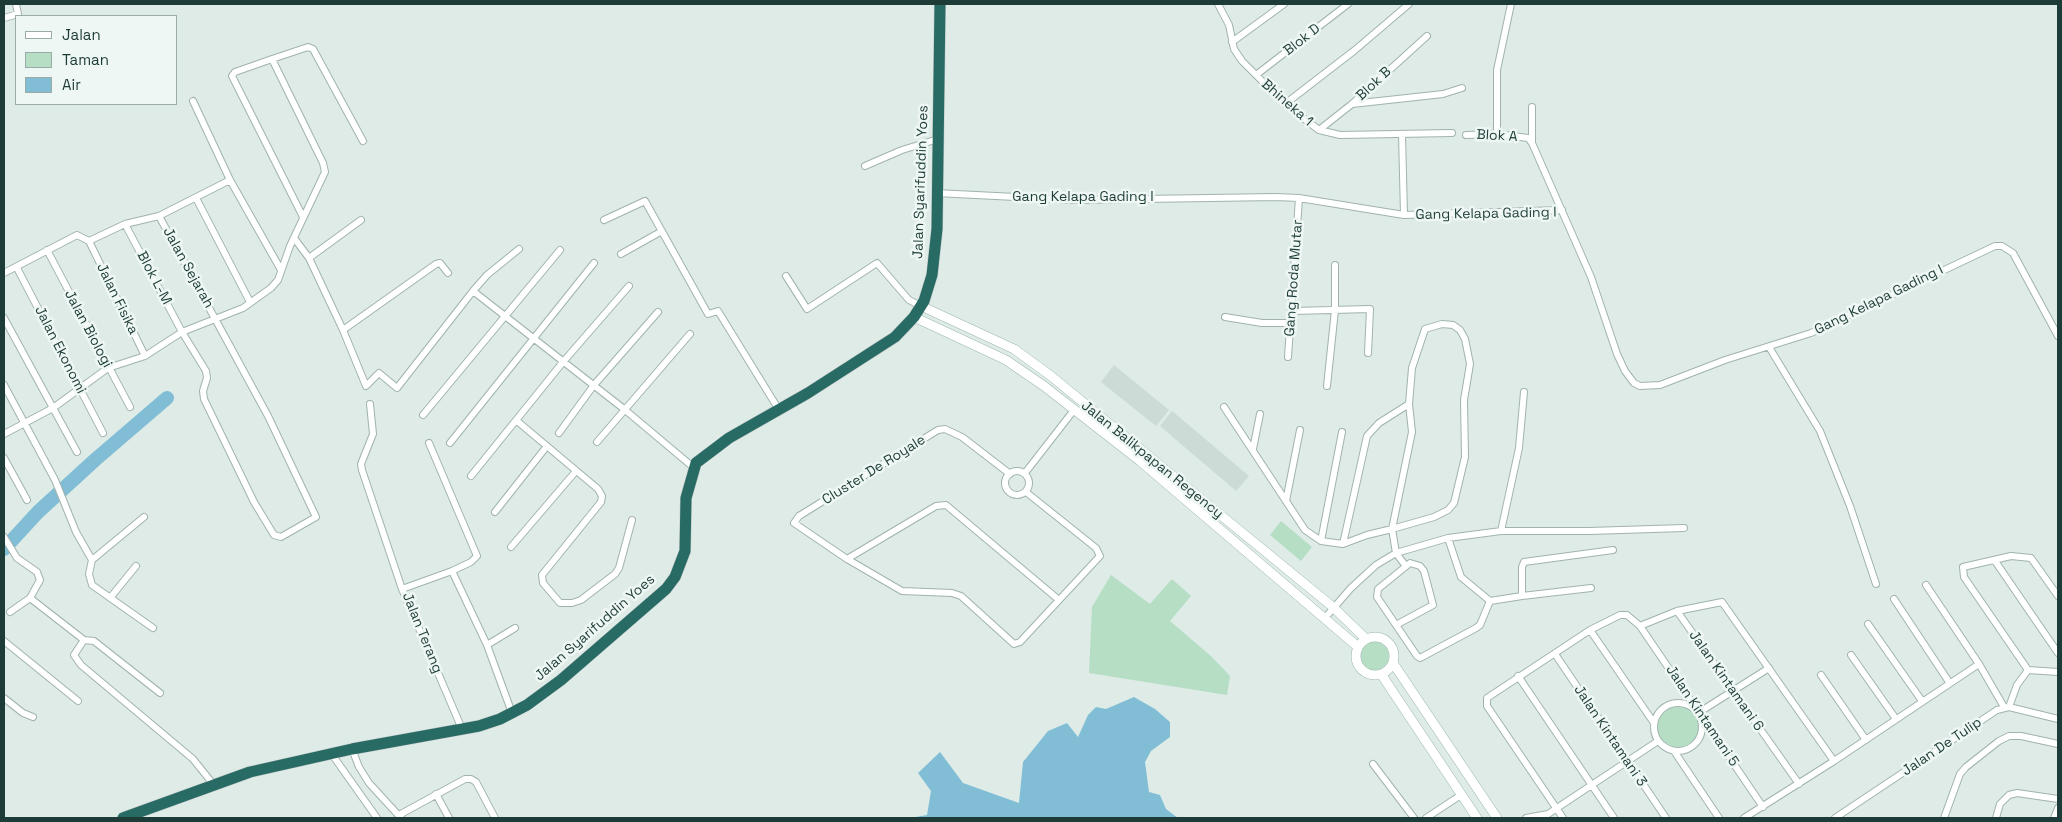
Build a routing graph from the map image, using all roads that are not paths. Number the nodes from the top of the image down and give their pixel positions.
1 (16, 4) edge
2 (940, 4) edge
3 (1218, 4) edge
4 (1284, 4) edge
5 (1348, 4) edge
6 (1409, 4) edge
7 (1511, 4) edge
8 (4, 18) edge
9 (1427, 36) dead end
10 (1232, 42) junction
11 (272, 59) junction
12 (1256, 75) junction
13 (1462, 88) dead end
14 (193, 101) dead end
15 (1284, 104) junction
16 (1352, 104) junction
17 (1532, 107) dead end
18 (1319, 130) junction
19 (1402, 134) junction
20 (1452, 134) dead end
21 (1497, 134) junction
22 (1466, 135) dead end
23 (938, 140) junction
24 (1530, 140) junction
25 (363, 141) dead end
26 (865, 166) dead end
27 (230, 180) junction
28 (936, 193) junction
29 (196, 198) junction
30 (1300, 198) junction
31 (1562, 210) junction
32 (1404, 215) junction
33 (159, 216) junction
34 (303, 217) junction
35 (361, 220) dead end
36 (604, 220) dead end
37 (125, 224) junction
38 (662, 231) junction
39 (294, 238) junction
40 (89, 241) junction
41 (519, 249) dead end
42 (47, 250) junction
43 (560, 250) dead end
44 (621, 254) dead end
45 (309, 258) junction
46 (594, 263) dead end
47 (1335, 265) dead end
48 (16, 268) junction
49 (282, 270) junction
50 (4, 273) edge
51 (448, 273) dead end
52 (786, 276) dead end
53 (629, 286) dead end
54 (473, 291) junction
55 (250, 302) junction
56 (921, 306) junction
57 (1335, 310) junction
58 (1292, 311) junction
59 (658, 312) dead end
60 (504, 316) junction
61 (914, 317) junction
62 (1225, 317) dead end
63 (4, 318) edge
64 (217, 320) junction
65 (1291, 323) junction
66 (343, 330) junction
67 (182, 332) junction
68 (690, 334) dead end
69 (2058, 336) edge
70 (533, 338) junction
71 (1769, 347) junction
72 (1368, 353) dead end
73 (145, 356) junction
74 (1288, 357) dead end
75 (563, 362) junction
76 (108, 368) junction
77 (1054, 379) junction
78 (4, 385) edge
79 (594, 385) junction
80 (1327, 386) dead end
81 (79, 388) junction
82 (1048, 388) junction
83 (1524, 392) dead end
84 (204, 398) joint
85 (370, 404) dead end
86 (1409, 404) junction
87 (1224, 407) dead end
88 (53, 408) junction
89 (130, 408) dead end
90 (624, 409) junction
91 (779, 410) junction
92 (1074, 410) junction
93 (1096, 413) junction
94 (1260, 414) dead end
95 (423, 415) dead end
96 (517, 421) junction
97 (1088, 421) junction
98 (24, 422) junction
99 (1300, 430) dead end
100 (1342, 432) dead end
101 (103, 433) dead end
102 (559, 433) dead end
103 (4, 434) edge
104 (450, 442) dead end
105 (598, 442) dead end
106 (429, 443) dead end
107 (547, 446) junction
108 (1253, 449) junction
109 (77, 452) dead end
110 (4, 458) edge
111 (1143, 458) junction
112 (693, 468) junction
113 (576, 471) junction
114 (1024, 473) junction
115 (1010, 474) junction
116 (471, 476) dead end
117 (1026, 492) junction
118 (27, 500) dead end
119 (1286, 501) junction
120 (495, 512) dead end
121 (144, 518) dead end
122 (632, 520) dead end
123 (1392, 528) junction
124 (1684, 528) dead end
125 (1501, 531) junction
126 (4, 537) edge
127 (1448, 538) junction
128 (1321, 541) junction
129 (1343, 544) junction
130 (511, 546) dead end
131 (1613, 550) dead end
132 (1396, 553) junction
133 (847, 559) junction
134 (92, 560) junction
135 (1995, 561) junction
136 (1405, 565) junction
137 (136, 566) dead end
138 (452, 571) junction
139 (1876, 584) dead end
140 (1926, 585) dead end
141 (1591, 588) dead end
142 (402, 589) junction
143 (1522, 596) junction
144 (2058, 596) edge
145 (30, 598) junction
146 (110, 598) junction
147 (1894, 599) dead end
148 (1059, 600) junction
149 (1490, 601) junction
150 (1333, 607) junction
151 (1677, 611) junction
152 (10, 612) dead end
153 (1324, 619) junction
154 (1868, 624) dead end
155 (1396, 625) junction
156 (1640, 626) junction
157 (153, 628) dead end
158 (515, 628) dead end
159 (1590, 630) junction
160 (1366, 639) junction
161 (84, 640) junction
162 (4, 641) edge
163 (487, 645) junction
164 (1358, 647) junction
165 (2058, 653) edge
166 (1555, 654) junction
167 (1852, 656) dead end
168 (1393, 663) junction
169 (1978, 664) junction
170 (1769, 668) junction
171 (2028, 670) junction
172 (2058, 672) edge
173 (1381, 674) junction
174 (1822, 675) dead end
175 (1518, 676) junction
176 (1950, 682) junction
177 (1732, 690) junction
178 (160, 693) dead end
179 (4, 698) edge
180 (78, 701) dead end
181 (1922, 701) junction
182 (2006, 707) junction
183 (1699, 712) junction
184 (512, 713) junction
185 (33, 717) dead end
186 (1896, 719) junction
187 (2058, 719) edge
188 (1654, 723) junction
189 (462, 729) junction
190 (1866, 740) junction
191 (1658, 741) junction
192 (2058, 744) edge
193 (352, 749) junction
194 (1674, 751) junction
195 (331, 753) junction
196 (1834, 761) junction
197 (1627, 762) junction
198 (1373, 764) dead end
199 (213, 784) junction
200 (1799, 784) junction
201 (1592, 786) junction
202 (436, 794) junction
203 (1462, 795) junction
204 (2058, 799) edge
205 (1763, 807) junction
206 (1557, 808) junction
207 (2058, 808) edge
208 (1546, 816) edge
209 (400, 817) edge
210 (123, 818) edge
211 (376, 818) edge
212 (450, 818) edge
213 (495, 818) edge
214 (1414, 818) edge
215 (1426, 818) edge
216 (1477, 818) edge
217 (1497, 818) edge
218 (1526, 818) edge
219 (1563, 818) edge
220 (1614, 818) edge
221 (1666, 818) edge
222 (1719, 818) edge
223 (1744, 818) edge
224 (1835, 818) edge
225 (1944, 818) edge
226 (1996, 818) edge
227 (2054, 818) edge

1 - 8 street
2 - 23 highway, Jalan Syarifuddin Yoes
3 - 10 street, Bhineka 1
4 - 10 street
5 - 12 street, Blok D
6 - 15 street
7 - 21 street
9 - 16 street, Blok B
10 - 12 street, Bhineka 1
11 - 25 street
11 - 34 street
11 - 34 street
12 - 15 street, Bhineka 1
13 - 16 street
14 - 27 street
15 - 18 street, Bhineka 1
16 - 18 street, Blok B
17 - 24 street
18 - 19 street, Bhineka 1
19 - 20 street, Bhineka 1
19 - 32 street
21 - 22 street, Blok A
21 - 24 street, Blok A
23 - 26 street
23 - 28 highway, Jalan Syarifuddin Yoes
24 - 31 street
27 - 29 street
27 - 49 street
28 - 30 street, Gang Kelapa Gading I
28 - 56 highway, Jalan Syarifuddin Yoes
29 - 33 street
29 - 55 street
30 - 32 street, Gang Kelapa Gading I
30 - 58 street, Gang Roda Mutar
31 - 32 street, Gang Kelapa Gading I
31 - 71 street, Gang Kelapa Gading I
33 - 37 street
33 - 64 street, Jalan Sejarah
34 - 39 street
35 - 45 street
36 - 38 street
37 - 40 street
37 - 67 street, Blok L-M
38 - 44 street
38 - 91 street
39 - 45 street
39 - 49 street
40 - 42 street
40 - 73 street, Jalan Fisika
41 - 54 street
42 - 48 street
42 - 76 street, Jalan Biologi
43 - 60 street
45 - 66 street
46 - 70 street
47 - 57 street
48 - 50 street
48 - 81 street, Jalan Ekonomi
49 - 55 street
51 - 66 street
52 - 56 street
53 - 75 street
54 - 60 street
54 - 66 street
55 - 64 street
56 - 61 highway, Jalan Syarifuddin Yoes
56 - 77 street, Jalan Balikpapan Regency
57 - 58 street
57 - 72 street
57 - 80 street
58 - 65 street, Gang Roda Mutar
59 - 79 street
60 - 70 street
60 - 95 street
61 - 82 street, Jalan Balikpapan Regency
61 - 91 highway, Jalan Syarifuddin Yoes
62 - 65 street
63 - 88 street
64 - 67 street
64 - 84 street, Jalan Sejarah
65 - 74 street, Gang Roda Mutar
67 - 73 street
67 - 84 street, Blok L-M
68 - 90 street
69 - 71 street, Gang Kelapa Gading I
70 - 75 street
70 - 104 street
71 - 139 street
73 - 76 street
75 - 79 street
75 - 96 street
76 - 81 street
76 - 89 street, Jalan Biologi
77 - 82 street
77 - 93 street, Jalan Balikpapan Regency
78 - 98 street
79 - 90 street
79 - 102 street
81 - 88 street
81 - 101 street, Jalan Ekonomi
82 - 92 street, Jalan Balikpapan Regency
83 - 125 street
85 - 142 street
86 - 123 street
86 - 123 street
86 - 129 street
87 - 108 street
88 - 98 street
88 - 109 street
90 - 105 street
90 - 112 street
91 - 112 highway, Jalan Syarifuddin Yoes
92 - 97 street, Jalan Balikpapan Regency
92 - 114 street
93 - 97 street
93 - 111 street, Jalan Balikpapan Regency
94 - 108 street
96 - 107 street
96 - 116 street
97 - 111 street, Jalan Balikpapan Regency
98 - 103 street
98 - 134 street
99 - 119 street
100 - 128 street
106 - 138 street, Jalan Terang
107 - 113 street
107 - 120 street
108 - 119 street
110 - 118 street
111 - 150 street, Jalan Balikpapan Regency
111 - 153 street, Jalan Balikpapan Regency
112 - 184 highway, Jalan Syarifuddin Yoes
113 - 122 street
113 - 130 street
114 - 115 street
114 - 117 street
115 - 117 street
115 - 133 street, Cluster De Royale
117 - 148 street, Cluster De Royale
119 - 128 street
121 - 134 street
123 - 129 street
123 - 132 street
124 - 125 street
125 - 127 street
126 - 145 street
127 - 132 street
127 - 149 street
128 - 129 street
131 - 143 street
132 - 136 street
132 - 150 street
133 - 148 street, Cluster De Royale
133 - 148 street
134 - 146 street
135 - 144 street
135 - 165 street
135 - 171 street
136 - 155 street
136 - 155 street
137 - 146 street
138 - 142 street, Jalan Terang
138 - 163 street
140 - 169 street
141 - 143 street
142 - 189 street, Jalan Terang
143 - 149 street
145 - 152 street
145 - 161 street
146 - 157 street
147 - 176 street
149 - 155 street
150 - 153 street
150 - 160 street, Jalan Balikpapan Regency
151 - 156 street
151 - 170 street
151 - 177 street, Jalan Kintamani 6
153 - 164 street, Jalan Balikpapan Regency
154 - 181 street
156 - 159 street
156 - 183 street, Jalan Kintamani 5
158 - 163 street
159 - 166 street
159 - 188 street
160 - 164 street
160 - 168 street
161 - 178 street
161 - 199 street
162 - 180 street
163 - 184 street
164 - 173 street
166 - 175 street
166 - 197 street, Jalan Kintamani 3
167 - 186 street
168 - 173 street
168 - 217 street
169 - 176 street
169 - 182 street
170 - 177 street
170 - 196 street
171 - 172 street
171 - 182 street
173 - 203 street
174 - 190 street
175 - 201 street
175 - 206 street
176 - 181 street
177 - 183 street
177 - 200 street, Jalan Kintamani 6
179 - 185 street
181 - 186 street
182 - 187 street
182 - 224 street, Jalan De Tulip
183 - 188 street
183 - 194 street
183 - 205 street, Jalan Kintamani 5
184 - 189 highway, Jalan Syarifuddin Yoes
186 - 190 street
188 - 191 street
189 - 193 highway, Jalan Syarifuddin Yoes
190 - 196 street
191 - 194 street
191 - 197 street
192 - 225 street
193 - 195 highway, Jalan Syarifuddin Yoes
193 - 209 street
194 - 222 street
195 - 199 highway, Jalan Syarifuddin Yoes
195 - 211 street
196 - 200 street
197 - 201 street
197 - 221 street, Jalan Kintamani 3
198 - 214 street
199 - 210 highway, Jalan Syarifuddin Yoes
200 - 205 street
201 - 206 street
201 - 220 street
202 - 209 street
202 - 212 street
202 - 213 street
203 - 215 street
203 - 216 street
204 - 226 street
205 - 223 street
206 - 208 street
206 - 219 street
207 - 227 street
208 - 218 street

